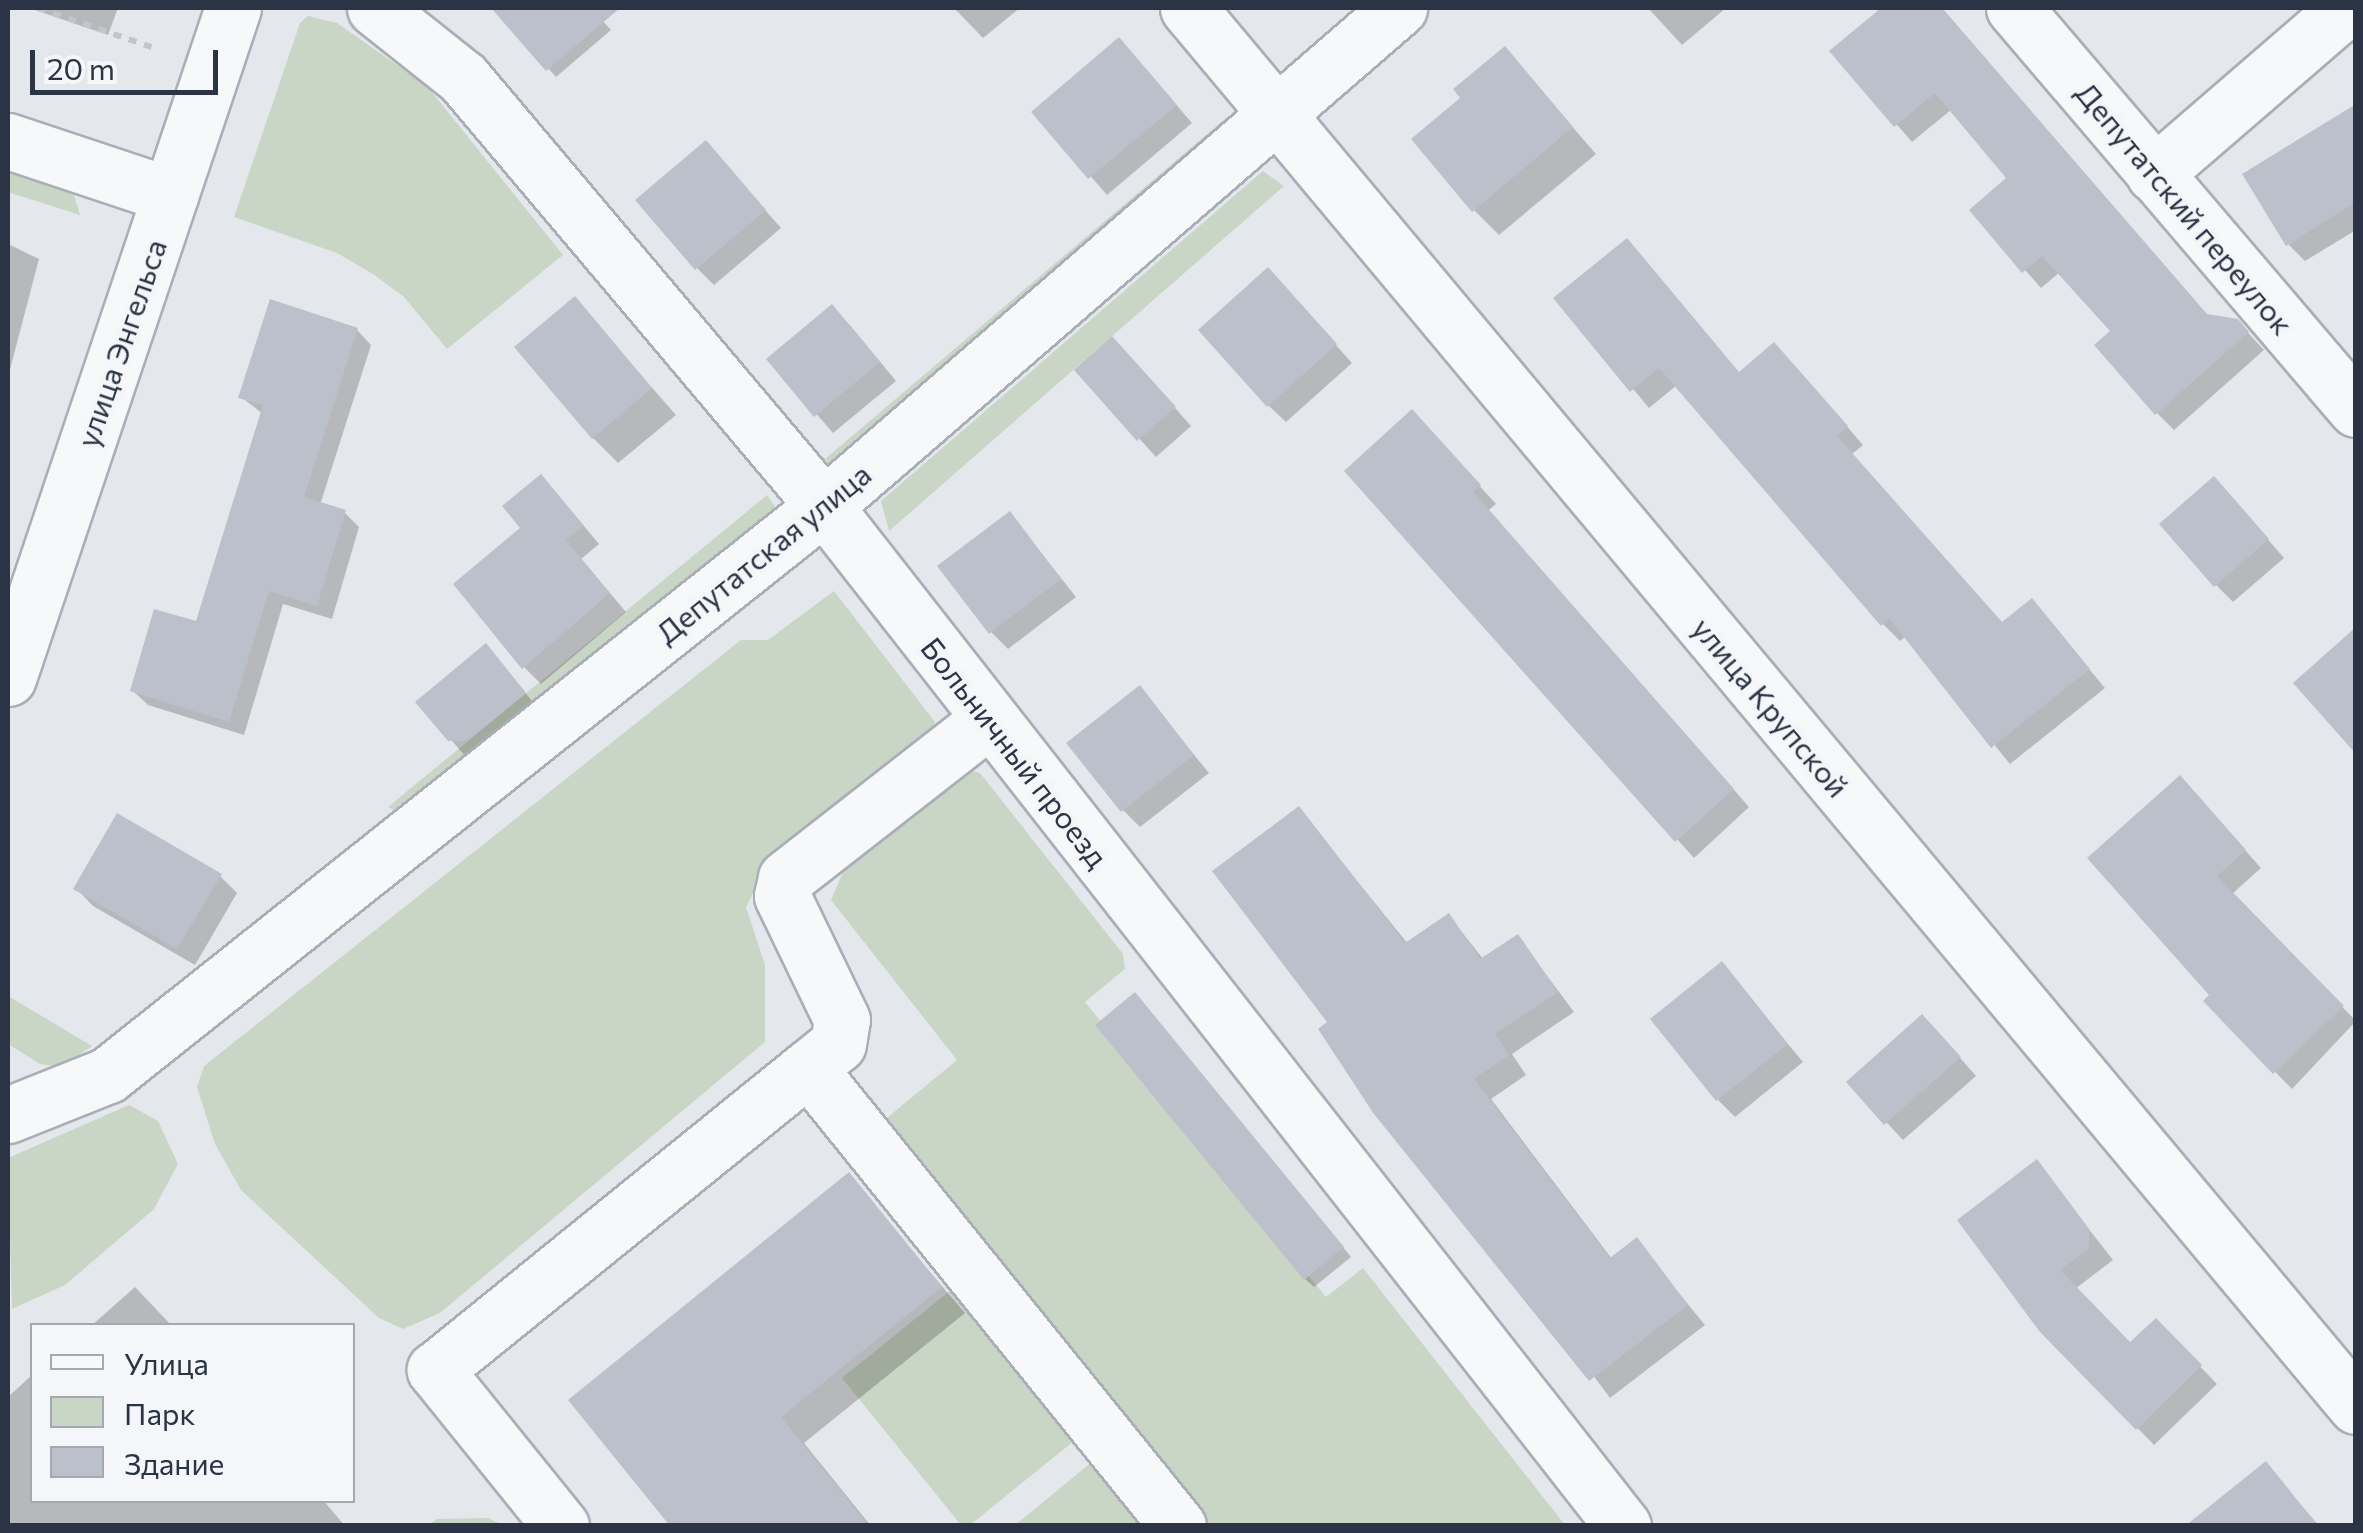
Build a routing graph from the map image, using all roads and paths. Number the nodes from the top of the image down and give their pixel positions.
1 (38, 8) edge
2 (233, 8) edge
3 (375, 8) edge
4 (1188, 8) edge
5 (1399, 8) edge
6 (2014, 8) edge
7 (2346, 8) edge
8 (168, 53) dead end
9 (1277, 114) junction
10 (8, 141) edge
11 (2154, 174) junction
12 (170, 194) junction
13 (2356, 409) edge
14 (824, 506) junction
15 (8, 678) edge
16 (988, 720) junction
17 (808, 1068) junction
18 (8, 1115) edge
19 (2356, 1406) edge
20 (561, 1526) edge
21 (1178, 1526) edge
22 (1623, 1526) edge

1 - 8 path
2 - 12 street, улица Энгельса
3 - 14 street, Больничный проезд
4 - 9 street, улица Крупской
5 - 9 street, Депутатская улица
6 - 11 street, Депутатский переулок
7 - 11 street
9 - 14 street, Депутатская улица
9 - 19 street, улица Крупской
10 - 12 street
11 - 13 street, Депутатский переулок
12 - 15 street, улица Энгельса
14 - 16 street, Больничный проезд
14 - 18 street, Депутатская улица
16 - 17 street
16 - 22 street, Больничный проезд
17 - 20 street
17 - 21 street

